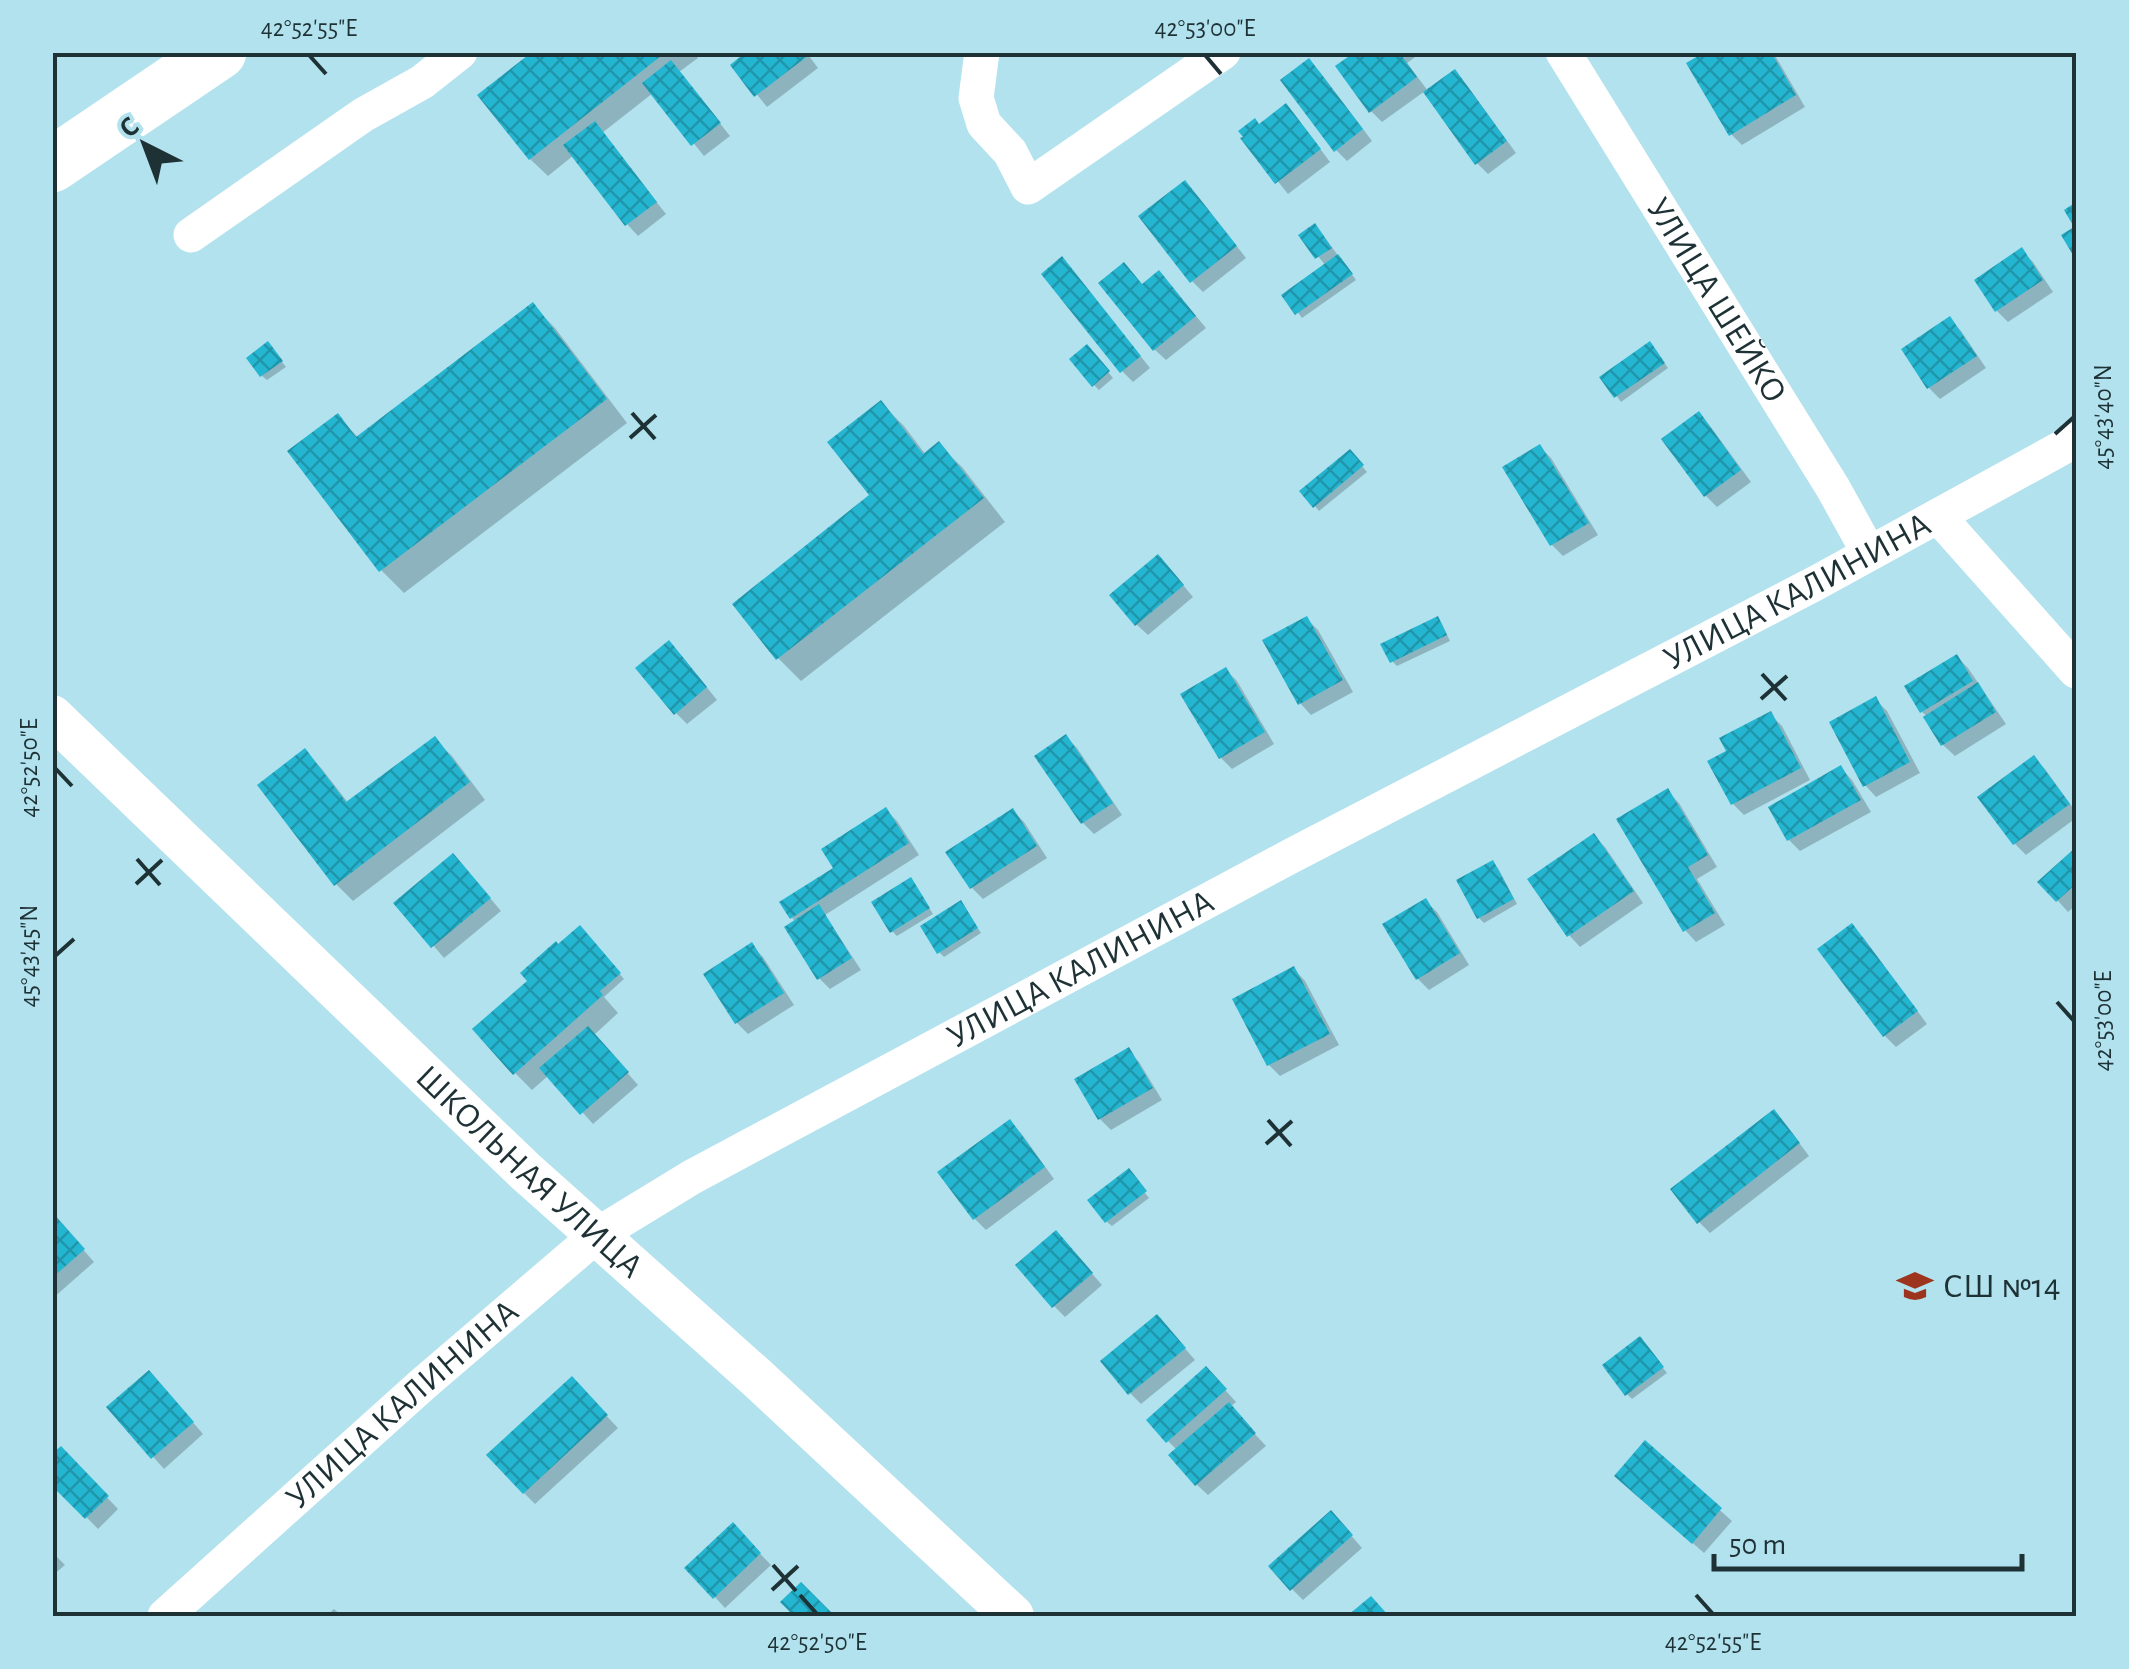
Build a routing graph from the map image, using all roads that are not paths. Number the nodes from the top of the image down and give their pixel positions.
1 (218, 52) edge
2 (460, 52) edge
3 (982, 52) edge
4 (1223, 52) edge
5 (1562, 52) edge
6 (52, 165) edge
7 (191, 235) dead end
8 (2076, 440) edge
9 (1938, 516) junction
10 (1869, 553) junction
11 (2076, 671) edge
12 (52, 716) edge
13 (597, 1235) junction
14 (165, 1616) edge
15 (1013, 1616) edge

1 - 6 highway
2 - 7 street
3 - 4 street
5 - 10 street, УЛИЦА ШЕЙКО
8 - 9 street, УЛИЦА КАЛИНИНА
9 - 10 street, УЛИЦА КАЛИНИНА
9 - 11 street
10 - 13 street, УЛИЦА КАЛИНИНА
12 - 13 street, ШКОЛЬНАЯ УЛИЦА
13 - 14 street, УЛИЦА КАЛИНИНА
13 - 15 street, ШКОЛЬНАЯ УЛИЦА

